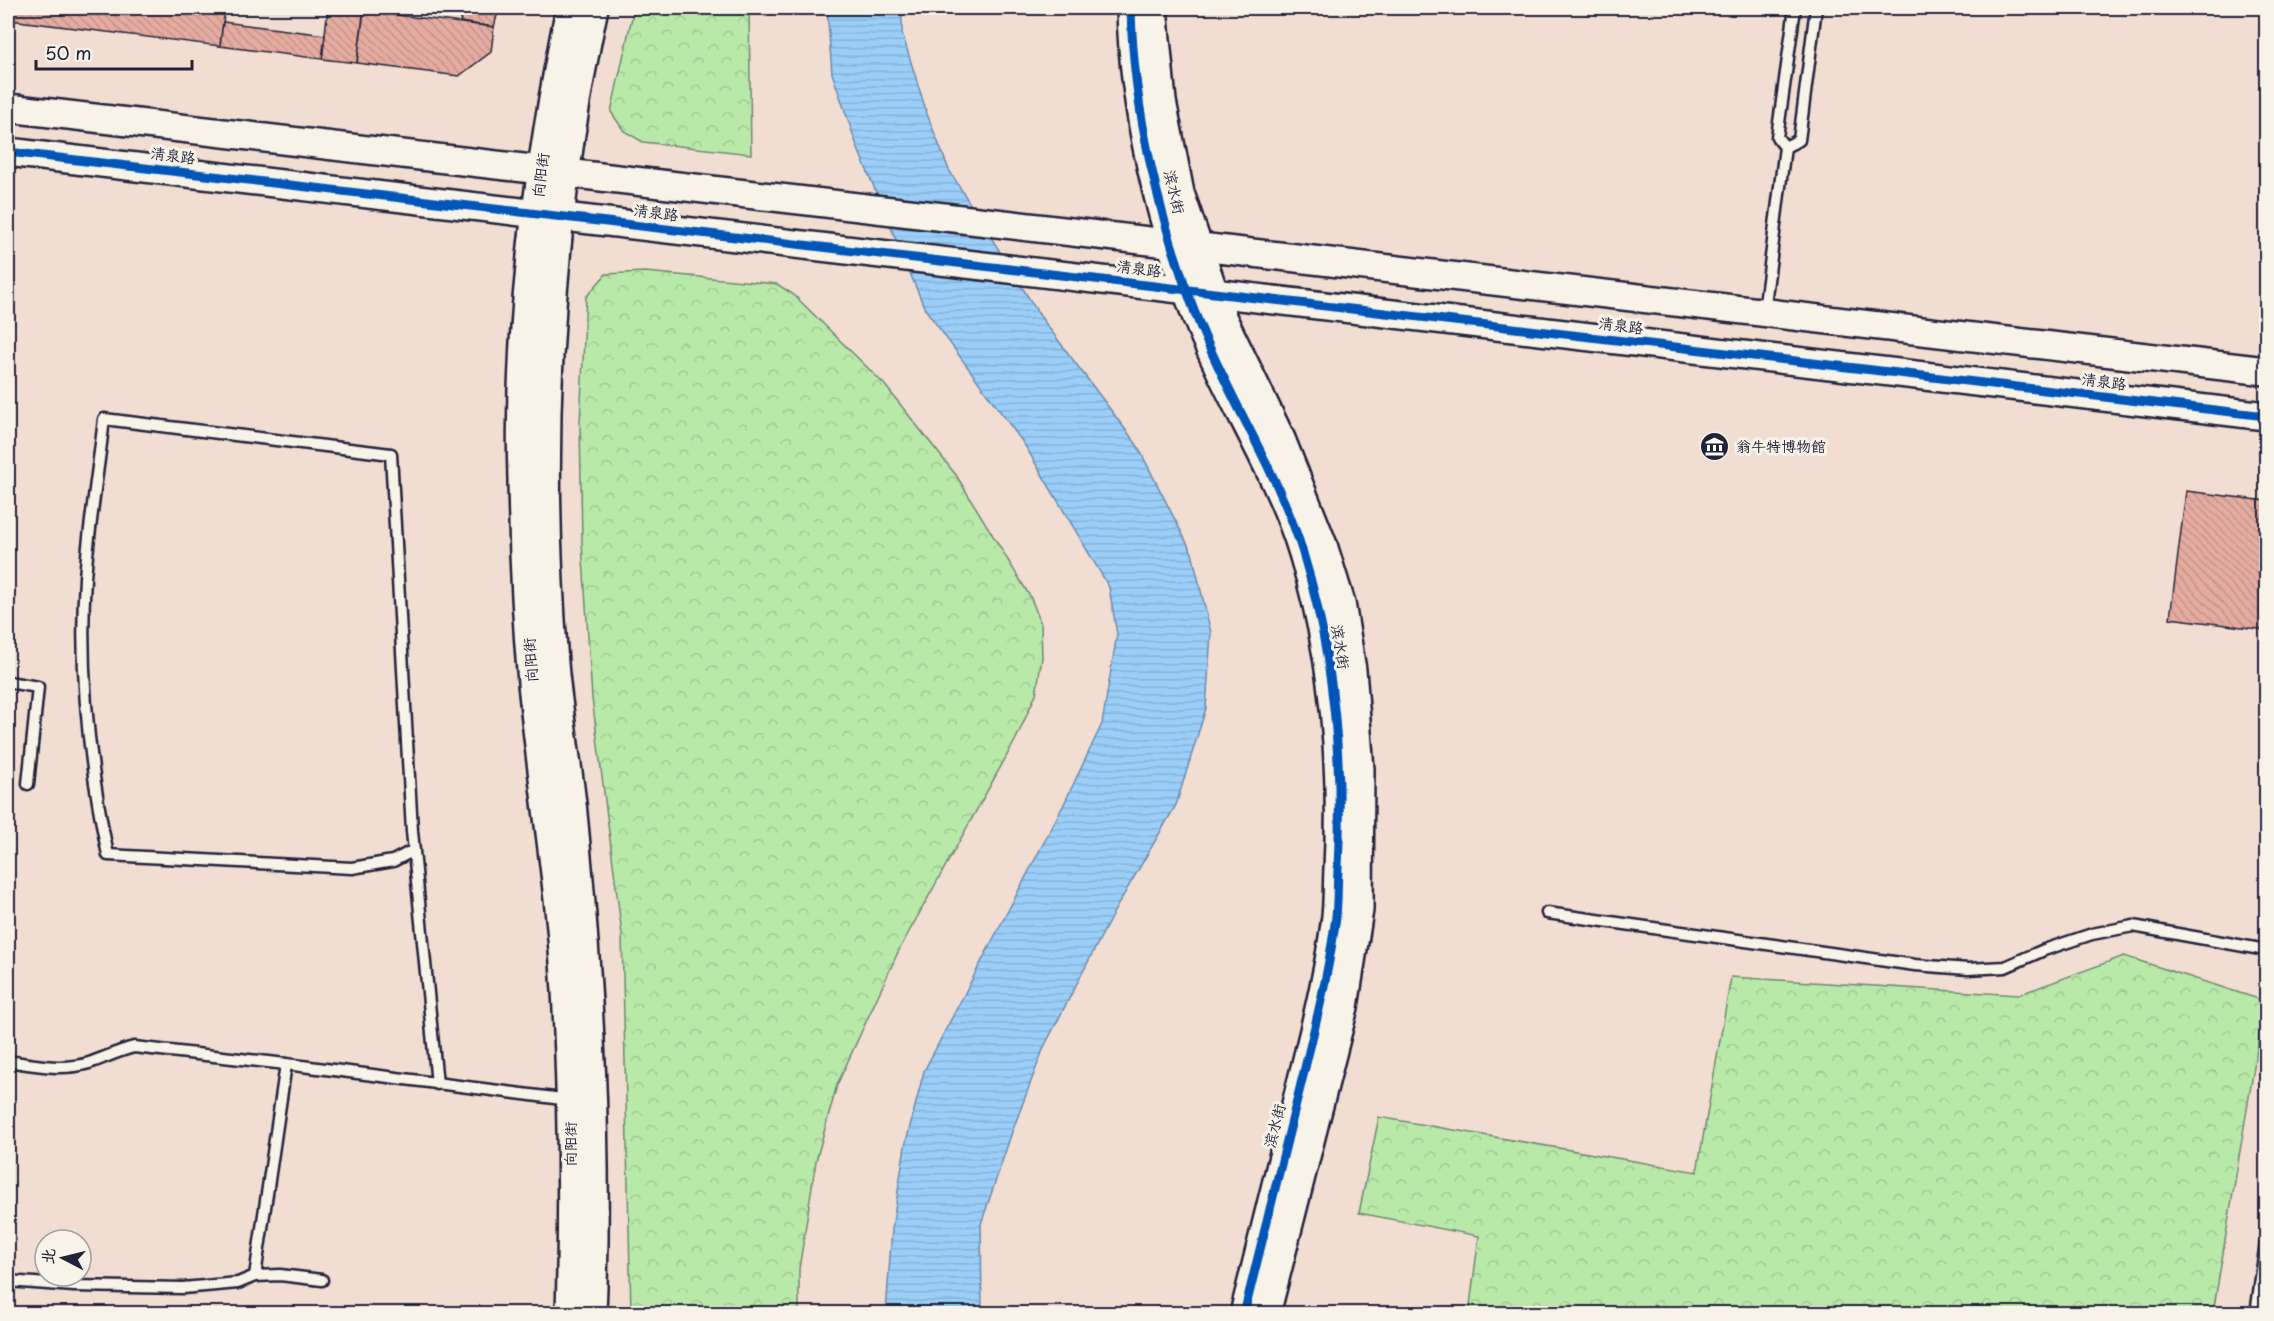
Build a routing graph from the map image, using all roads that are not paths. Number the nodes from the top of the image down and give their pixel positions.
1 (570, 8) edge
2 (594, 8) edge
3 (1131, 8) edge
4 (1153, 8) edge
5 (1795, 8) edge
6 (1816, 8) edge
7 (8, 108) edge
8 (1785, 147) junction
9 (8, 152) edge
10 (555, 172) junction
11 (549, 215) junction
12 (1185, 245) junction
13 (1201, 292) junction
14 (1764, 313) junction
15 (2266, 371) edge
16 (2266, 416) edge
17 (8, 682) edge
18 (28, 784) dead end
19 (414, 850) junction
20 (1547, 913) dead end
21 (2266, 950) edge
22 (8, 1062) edge
23 (286, 1064) junction
24 (437, 1084) junction
25 (570, 1100) junction
26 (2266, 1242) edge
27 (255, 1276) junction
28 (322, 1280) dead end
29 (8, 1281) edge
30 (570, 1314) edge
31 (592, 1314) edge
32 (1244, 1314) edge
33 (1266, 1314) edge
34 (2256, 1314) edge

1 - 10 street, 向阳街
2 - 10 street, 向阳街
3 - 12 street, 滨水街
4 - 12 street, 滨水街
5 - 8 lane
6 - 8 lane
7 - 10 street, 清泉路
8 - 14 lane
9 - 11 street, 清泉路
10 - 11 street, 向阳街
10 - 12 street, 清泉路
11 - 13 street, 清泉路
11 - 25 street, 向阳街
11 - 31 street, 向阳街
12 - 13 street, 滨水街
12 - 14 street, 清泉路
13 - 16 street, 清泉路
13 - 32 street, 滨水街
13 - 33 street, 滨水街
14 - 15 street, 清泉路
17 - 18 lane
19 - 19 lane
19 - 24 lane
20 - 21 lane
22 - 23 lane
23 - 24 lane
23 - 27 lane
24 - 25 lane
25 - 30 street, 向阳街
26 - 34 lane
27 - 28 lane
27 - 29 lane

